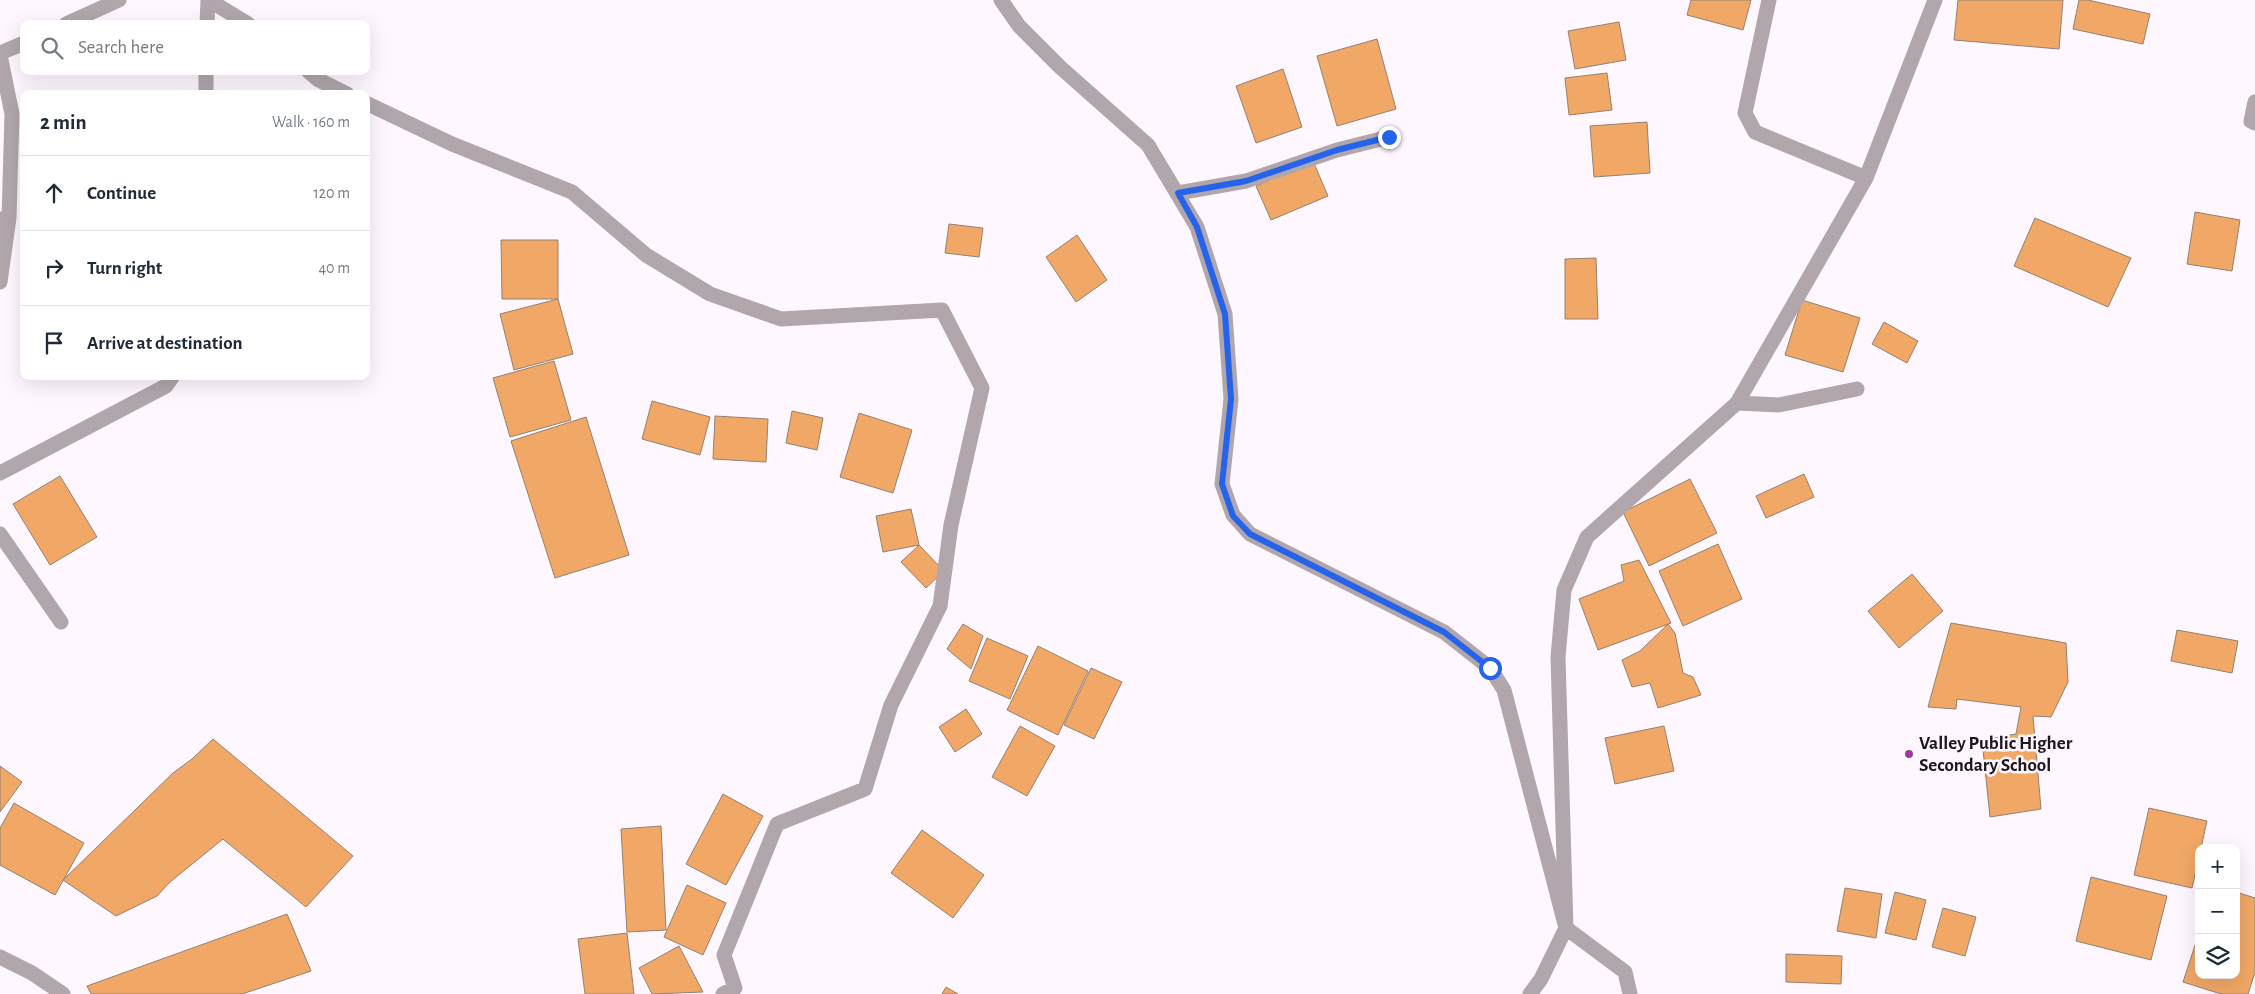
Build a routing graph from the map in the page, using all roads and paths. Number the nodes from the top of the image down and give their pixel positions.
1 (119, 0) edge
2 (208, 0) edge
3 (1001, 0) edge
4 (1768, 0) edge
5 (1935, 0) edge
6 (75, 20) edge
7 (207, 20) edge
8 (241, 20) edge
9 (20, 45) edge
10 (0, 54) edge
11 (206, 75) edge
12 (312, 75) edge
13 (206, 90) edge
14 (339, 90) edge
15 (2255, 102) edge
16 (370, 105) edge
17 (2255, 123) edge
18 (1389, 137) dead end
19 (1866, 178) junction
20 (1178, 193) junction
21 (4, 219) edge
22 (0, 282) edge
23 (170, 380) edge
24 (1857, 389) dead end
25 (1737, 403) junction
26 (0, 473) edge
27 (0, 534) edge
28 (61, 622) dead end
29 (1566, 928) junction
30 (0, 957) edge
31 (63, 994) edge
32 (723, 994) edge
33 (1530, 994) edge
34 (1630, 994) edge

1 - 6 street
2 - 7 street
2 - 8 street
3 - 20 street
4 - 19 street
5 - 19 street
9 - 10 street
10 - 21 street
11 - 13 street
12 - 14 street
15 - 17 street
16 - 32 street
18 - 20 street
19 - 25 street
20 - 29 street
21 - 22 street
23 - 26 street
24 - 25 street
25 - 29 street
27 - 28 street
29 - 33 street
29 - 34 street
30 - 31 street

